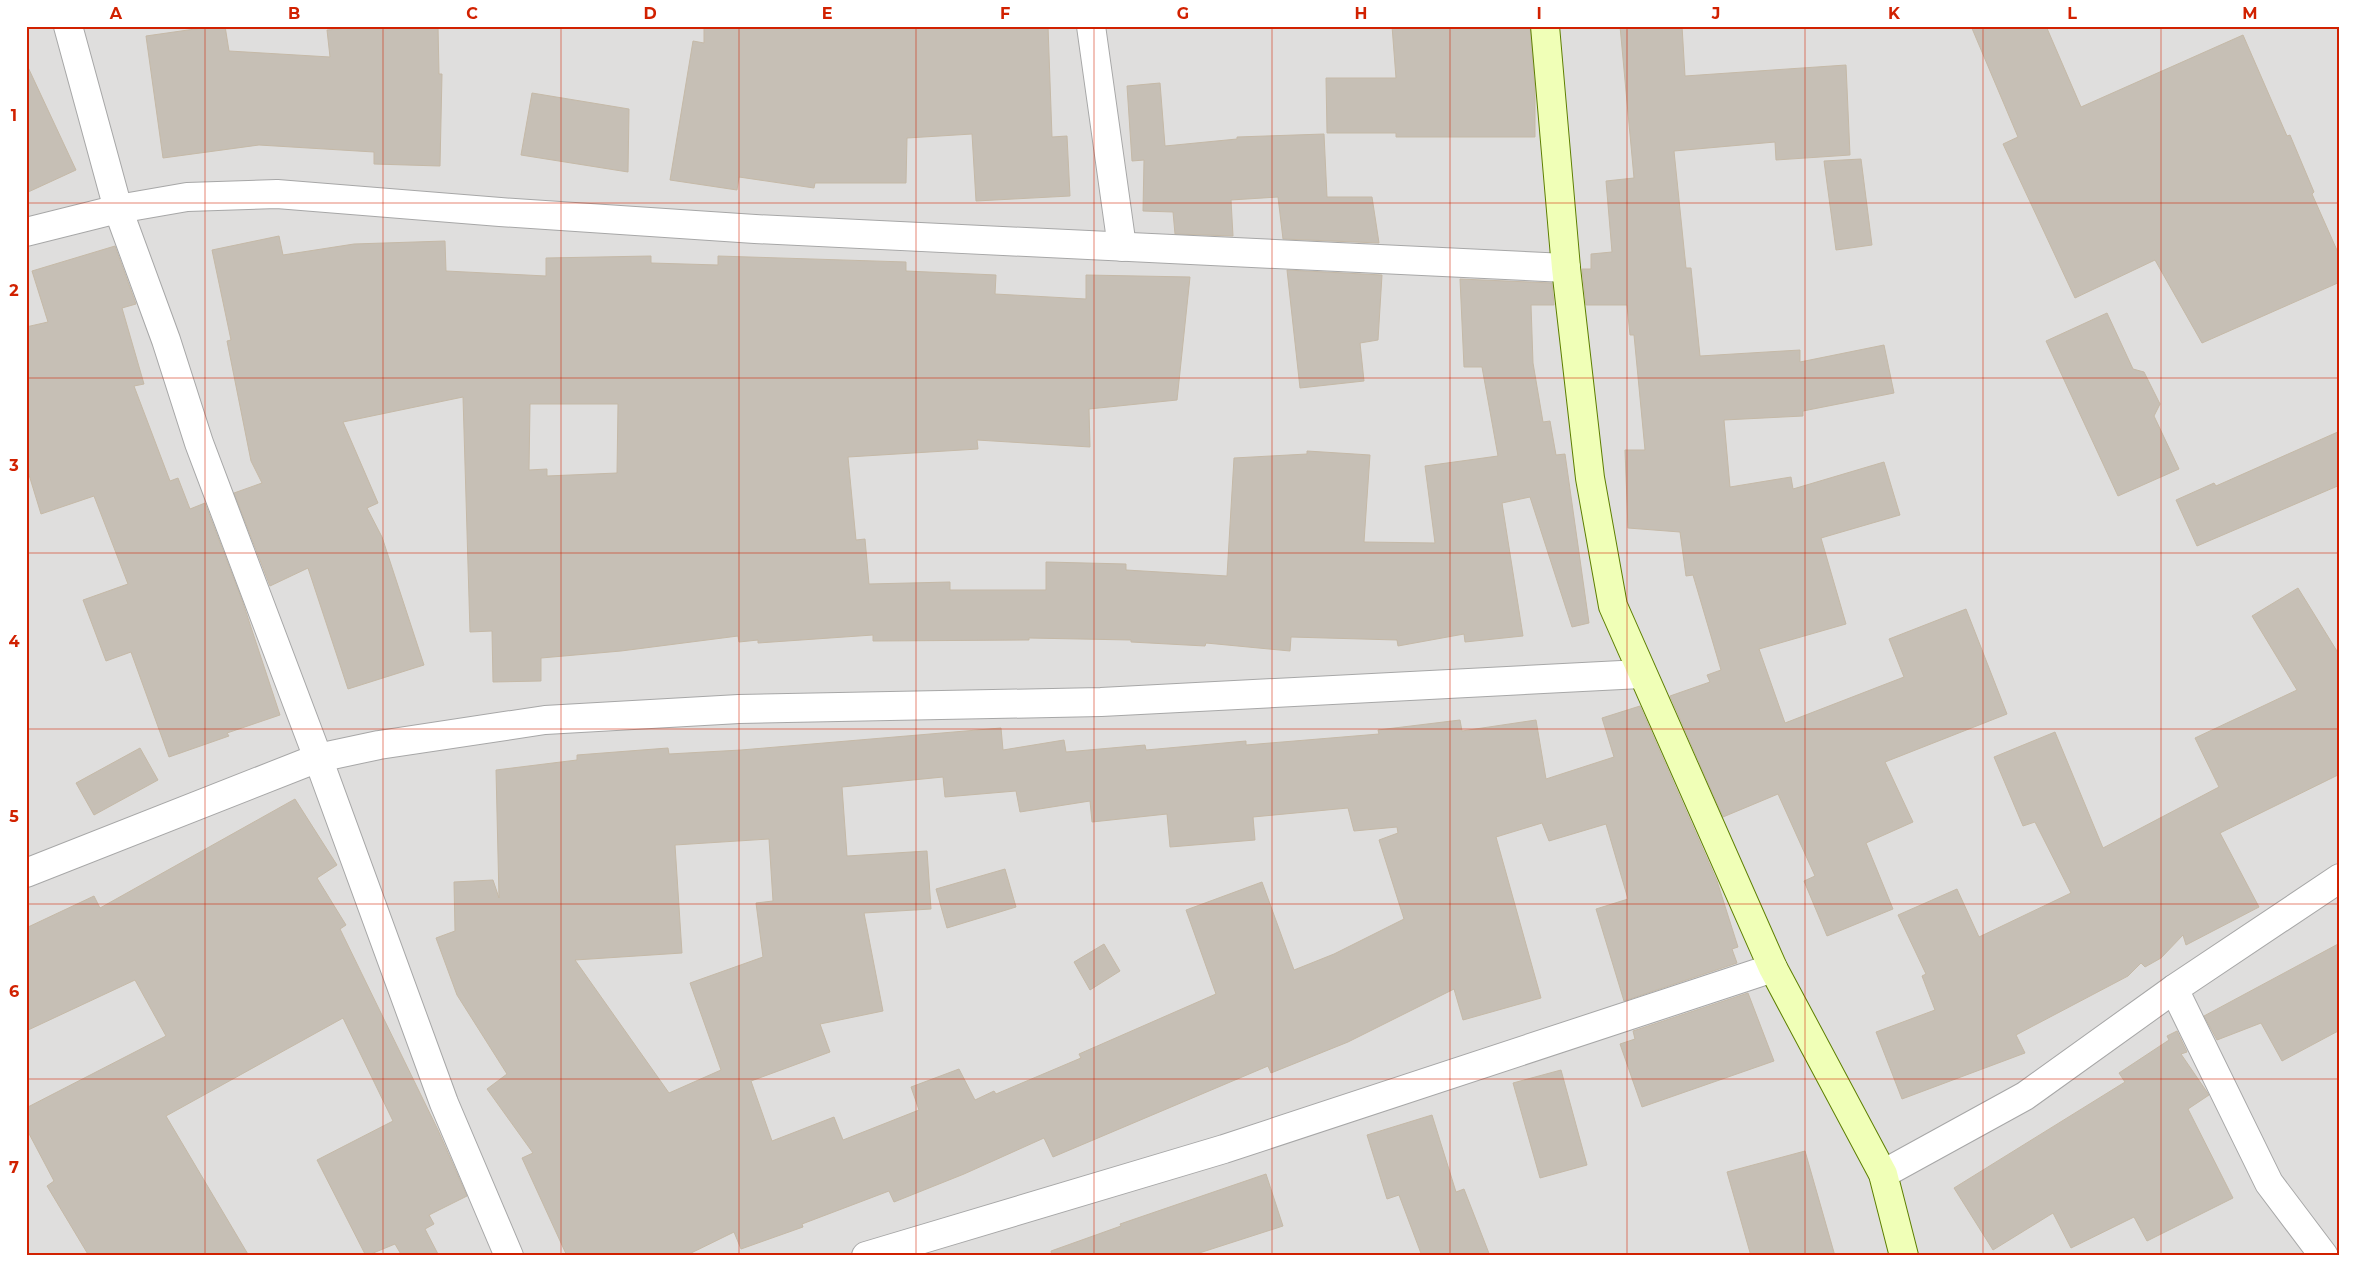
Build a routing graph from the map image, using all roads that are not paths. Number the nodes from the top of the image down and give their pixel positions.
1 (68, 26) edge
2 (1091, 26) edge
3 (1545, 26) edge
4 (118, 209) junction
5 (26, 232) edge
6 (1122, 247) junction
7 (1566, 268) junction
8 (1641, 674) junction
9 (318, 758) junction
10 (26, 874) edge
11 (2340, 878) edge
12 (1773, 968) junction
13 (2174, 989) junction
14 (1883, 1174) junction
15 (509, 1256) edge
16 (866, 1256) edge
17 (1904, 1256) edge
18 (2324, 1256) edge

1 - 4 street
2 - 6 street
3 - 7 street
4 - 5 street
4 - 6 street
4 - 9 street
6 - 7 street
7 - 8 street
8 - 9 street
8 - 12 street
9 - 10 street
9 - 15 street
11 - 13 street
12 - 14 street
12 - 16 street
13 - 14 street
13 - 18 street
14 - 17 street

